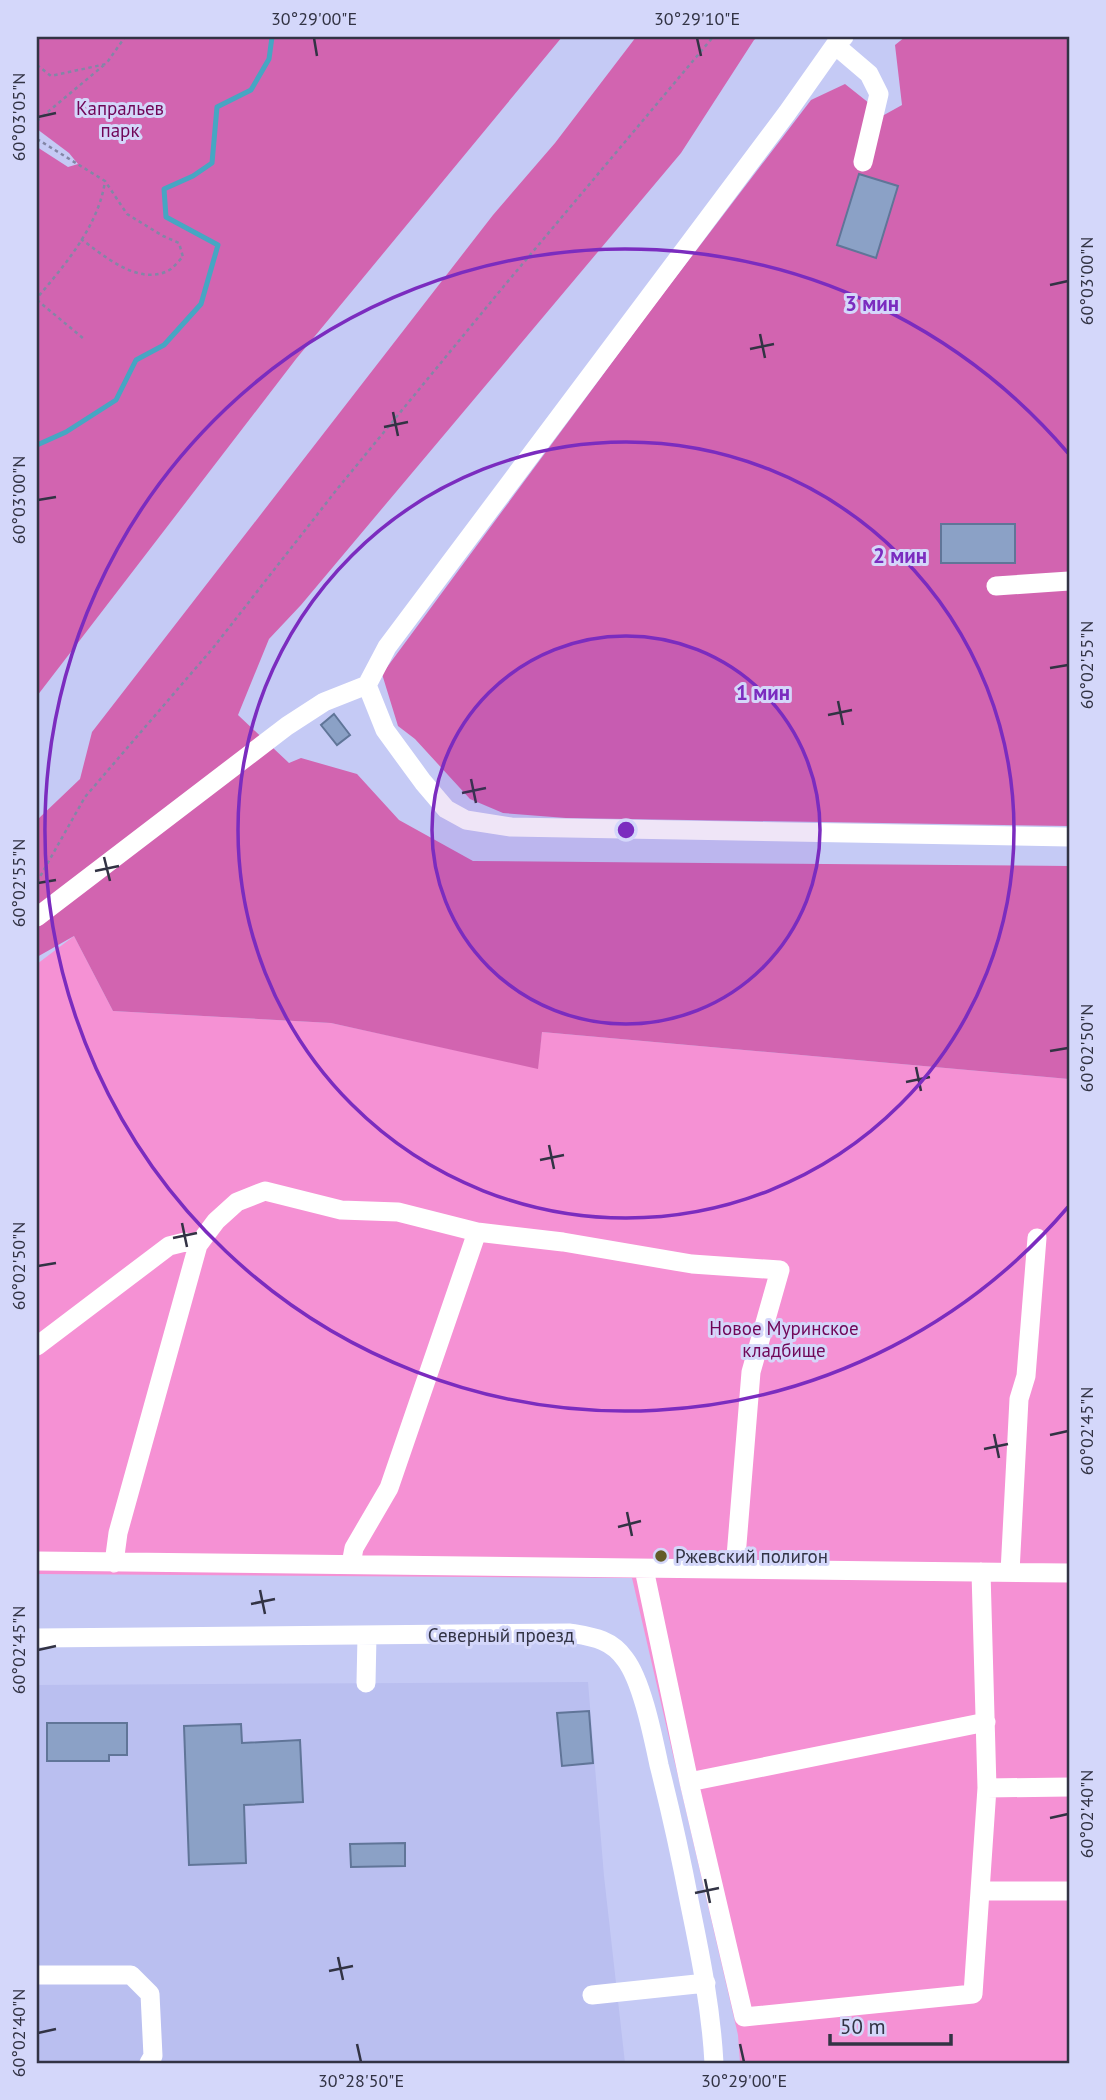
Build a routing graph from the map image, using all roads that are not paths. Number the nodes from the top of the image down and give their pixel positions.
1 (839, 41) edge
2 (863, 162) dead end
3 (1069, 581) edge
4 (996, 586) dead end
5 (367, 685) junction
6 (1069, 837) edge
7 (37, 917) edge
8 (477, 1232) junction
9 (1037, 1237) dead end
10 (198, 1245) junction
11 (37, 1346) edge
12 (37, 1561) edge
13 (114, 1563) junction
14 (351, 1564) junction
15 (644, 1569) junction
16 (735, 1569) junction
17 (981, 1572) junction
18 (1010, 1572) junction
19 (1069, 1573) edge
20 (367, 1636) junction
21 (37, 1638) edge
22 (366, 1683) dead end
23 (986, 1722) junction
24 (690, 1783) junction
25 (1069, 1787) edge
26 (987, 1788) junction
27 (980, 1891) junction
28 (1069, 1891) edge
29 (37, 1975) edge
30 (706, 1983) junction
31 (593, 1994) dead end
32 (149, 2063) edge
33 (714, 2063) edge

1 - 2 street
1 - 5 street
3 - 4 street
5 - 6 street
5 - 7 street
8 - 10 street
8 - 14 street
8 - 16 street
9 - 18 street
10 - 11 street
10 - 13 street
12 - 13 street
13 - 14 street
14 - 15 street
15 - 16 street
15 - 24 street
16 - 17 street
17 - 18 street
17 - 23 street
18 - 19 street
20 - 21 street, Северный проезд
20 - 22 street
20 - 30 street, Северный проезд
23 - 24 street
23 - 26 street
24 - 27 street
25 - 26 street
26 - 27 street
27 - 28 street
29 - 32 street
30 - 31 street
30 - 33 street, Северный проезд

